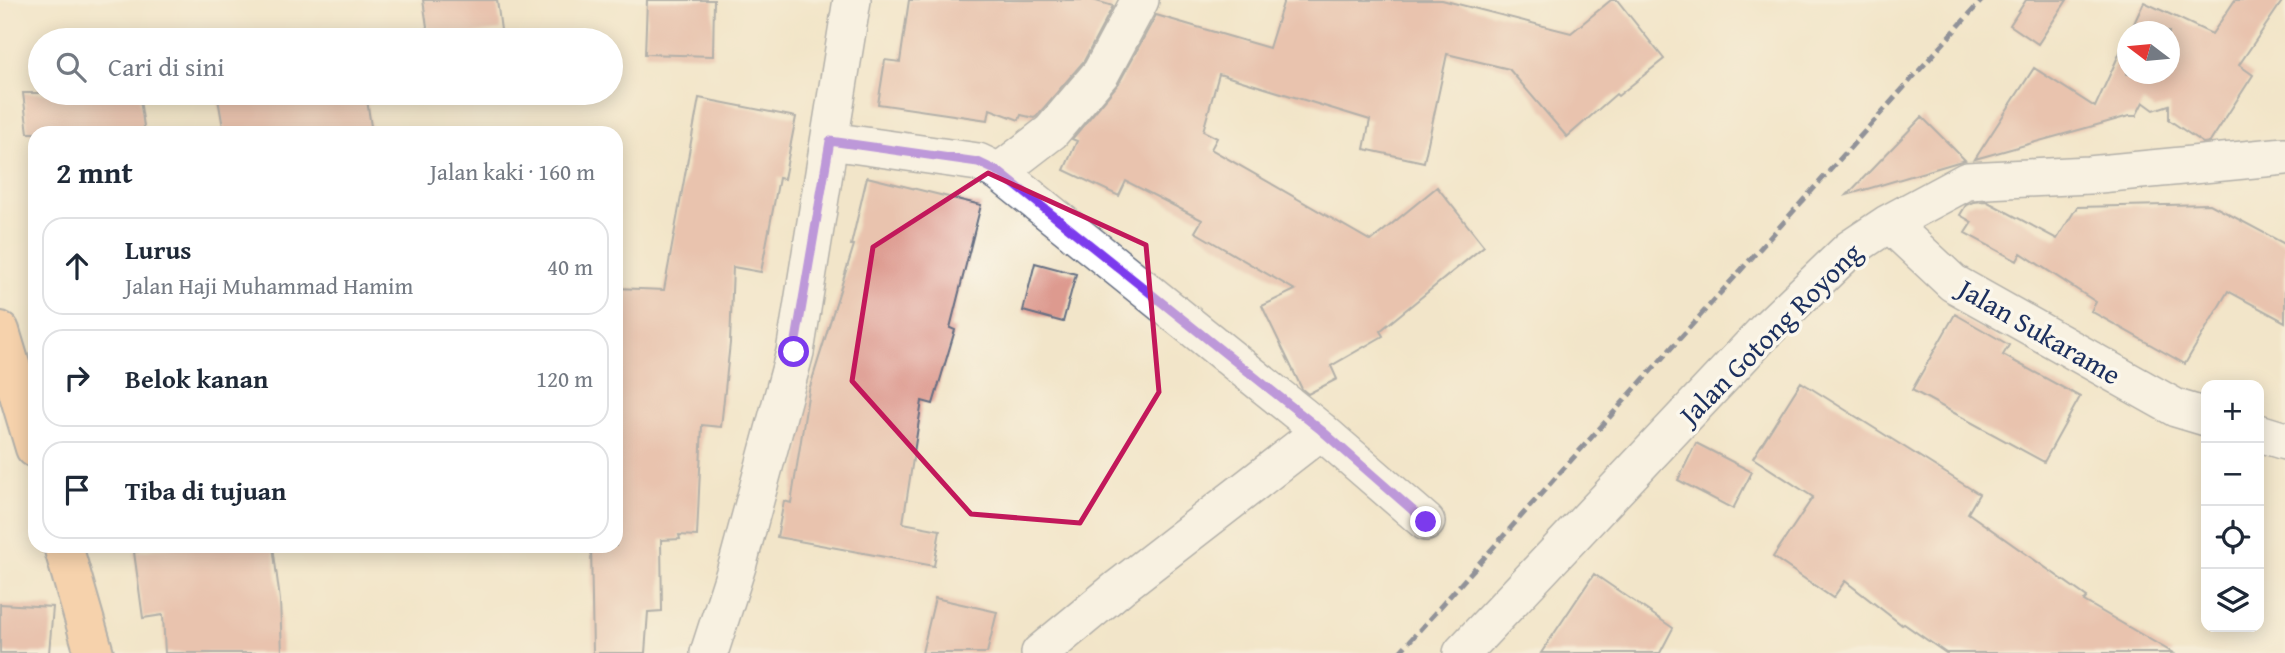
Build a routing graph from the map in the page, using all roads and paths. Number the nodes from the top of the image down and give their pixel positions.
1 (852, 0) edge
2 (1140, 0) edge
3 (830, 141) junction
4 (2285, 156) edge
5 (999, 172) junction
6 (1889, 223) junction
7 (15, 350) edge
8 (28, 414) edge
9 (2201, 416) edge
10 (1321, 430) junction
11 (2264, 435) edge
12 (2285, 441) edge
13 (1426, 522) dead end
14 (65, 553) edge
15 (94, 653) edge
16 (709, 653) edge
17 (1040, 653) edge
18 (1462, 653) edge

1 - 3 street
2 - 5 street
3 - 5 street
3 - 16 street
4 - 6 street, Jalan Gotong Royong
5 - 10 street
6 - 9 street, Jalan Sukarame
6 - 18 street, Jalan Gotong Royong
7 - 8 main road
10 - 13 street
10 - 17 street
11 - 12 street
14 - 15 main road

